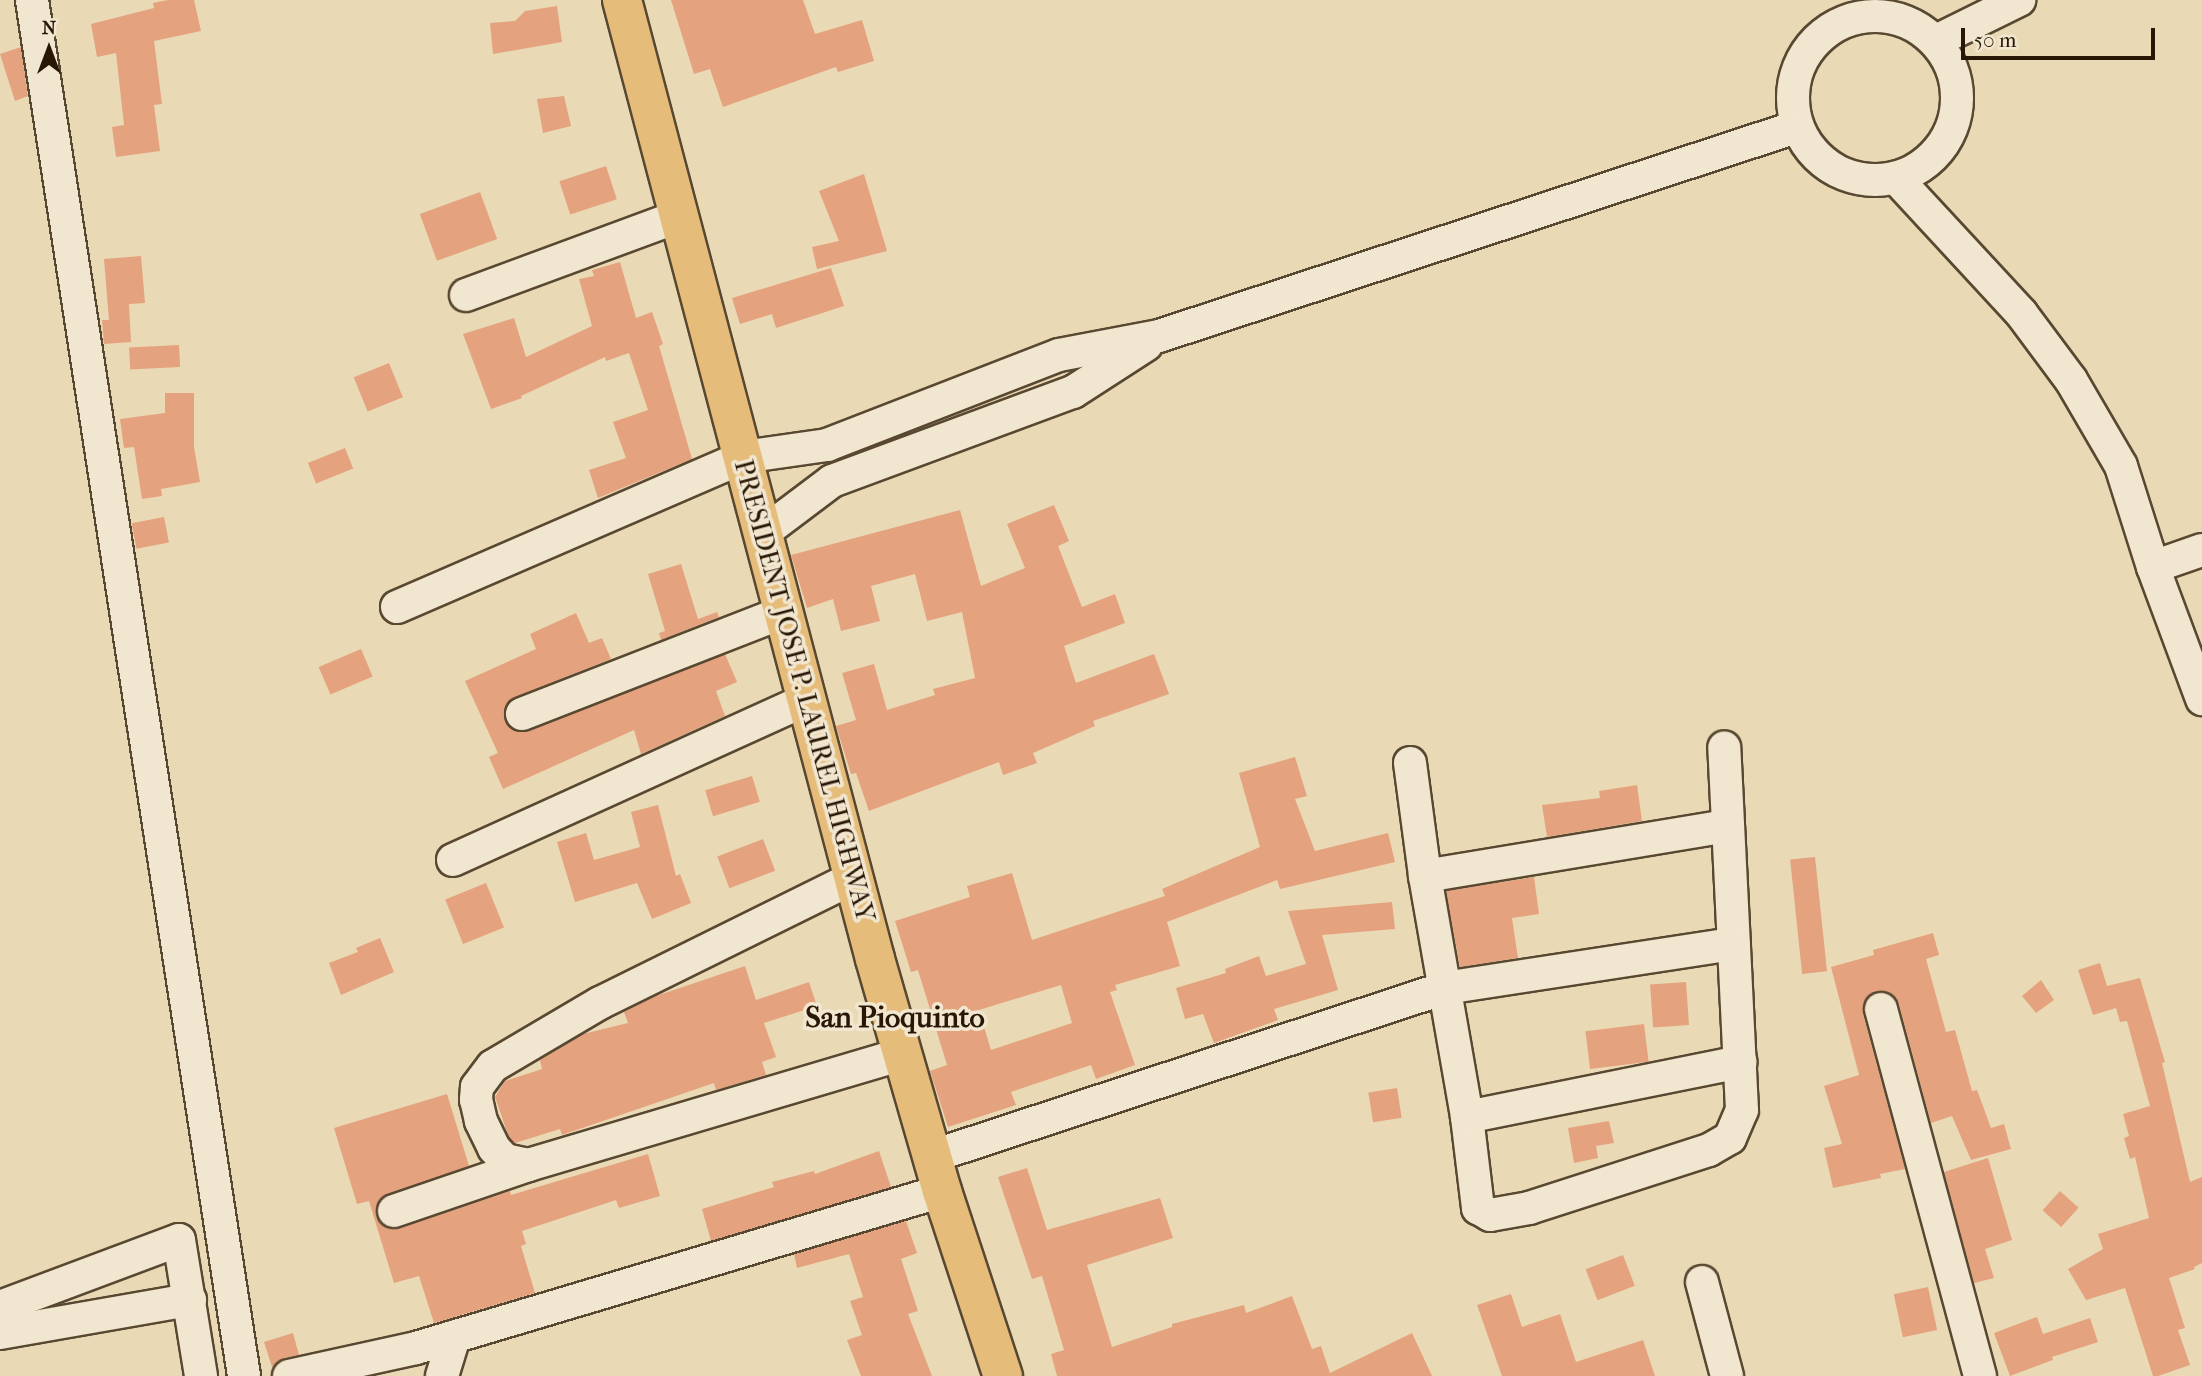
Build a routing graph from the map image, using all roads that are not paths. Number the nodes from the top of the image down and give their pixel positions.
1 (32, 0) edge
2 (622, 0) edge
3 (2019, 0) edge
4 (1851, 9) edge
5 (1936, 41) junction
6 (1796, 127) junction
7 (1897, 178) junction
8 (679, 216) junction
9 (466, 295) dead end
10 (1159, 337) junction
11 (1059, 355) junction
12 (1073, 392) junction
13 (743, 457) junction
14 (763, 533) junction
15 (2202, 550) edge
16 (2153, 567) junction
17 (397, 607) dead end
18 (783, 612) junction
19 (806, 699) junction
20 (2202, 699) edge
21 (522, 714) dead end
22 (1724, 747) dead end
23 (1410, 763) dead end
24 (1727, 826) junction
25 (453, 860) dead end
26 (1425, 876) junction
27 (853, 878) junction
28 (1734, 944) junction
29 (1445, 988) junction
30 (1881, 1009) dead end
31 (902, 1055) junction
32 (1741, 1062) junction
33 (1467, 1117) junction
34 (528, 1165) junction
35 (938, 1174) junction
36 (394, 1211) dead end
37 (1702, 1282) dead end
38 (190, 1300) junction
39 (0, 1307) edge
40 (0, 1333) edge
41 (454, 1337) junction
42 (201, 1376) edge
43 (244, 1376) edge
44 (289, 1376) edge
45 (442, 1376) edge
46 (1003, 1376) edge
47 (1727, 1376) edge
48 (1980, 1376) edge

1 - 43 street
2 - 8 highway, PRESIDENT JOSE P. LAUREL HIGHWAY
3 - 5 street
4 - 5 street
4 - 6 street
5 - 7 street
6 - 7 street
6 - 10 street
7 - 16 street
8 - 9 street
8 - 13 highway, PRESIDENT JOSE P. LAUREL HIGHWAY
10 - 11 street
10 - 12 street
11 - 12 street
11 - 13 street
12 - 14 street
13 - 14 highway, PRESIDENT JOSE P. LAUREL HIGHWAY
13 - 17 street
14 - 18 highway, PRESIDENT JOSE P. LAUREL HIGHWAY
15 - 16 street
16 - 20 street
18 - 19 highway, PRESIDENT JOSE P. LAUREL HIGHWAY
18 - 21 street
19 - 25 street
19 - 27 highway, PRESIDENT JOSE P. LAUREL HIGHWAY
22 - 24 street
23 - 26 street
24 - 26 street
24 - 28 street
26 - 29 street
27 - 31 highway, PRESIDENT JOSE P. LAUREL HIGHWAY
27 - 34 street
28 - 29 street
28 - 32 street
29 - 33 street
29 - 35 street
30 - 48 street
31 - 34 street
31 - 35 highway, PRESIDENT JOSE P. LAUREL HIGHWAY
32 - 33 street
32 - 33 street
34 - 36 street
35 - 41 street
35 - 46 highway, PRESIDENT JOSE P. LAUREL HIGHWAY
37 - 47 street
38 - 39 street
38 - 40 street
38 - 42 street
41 - 44 street
41 - 45 street

